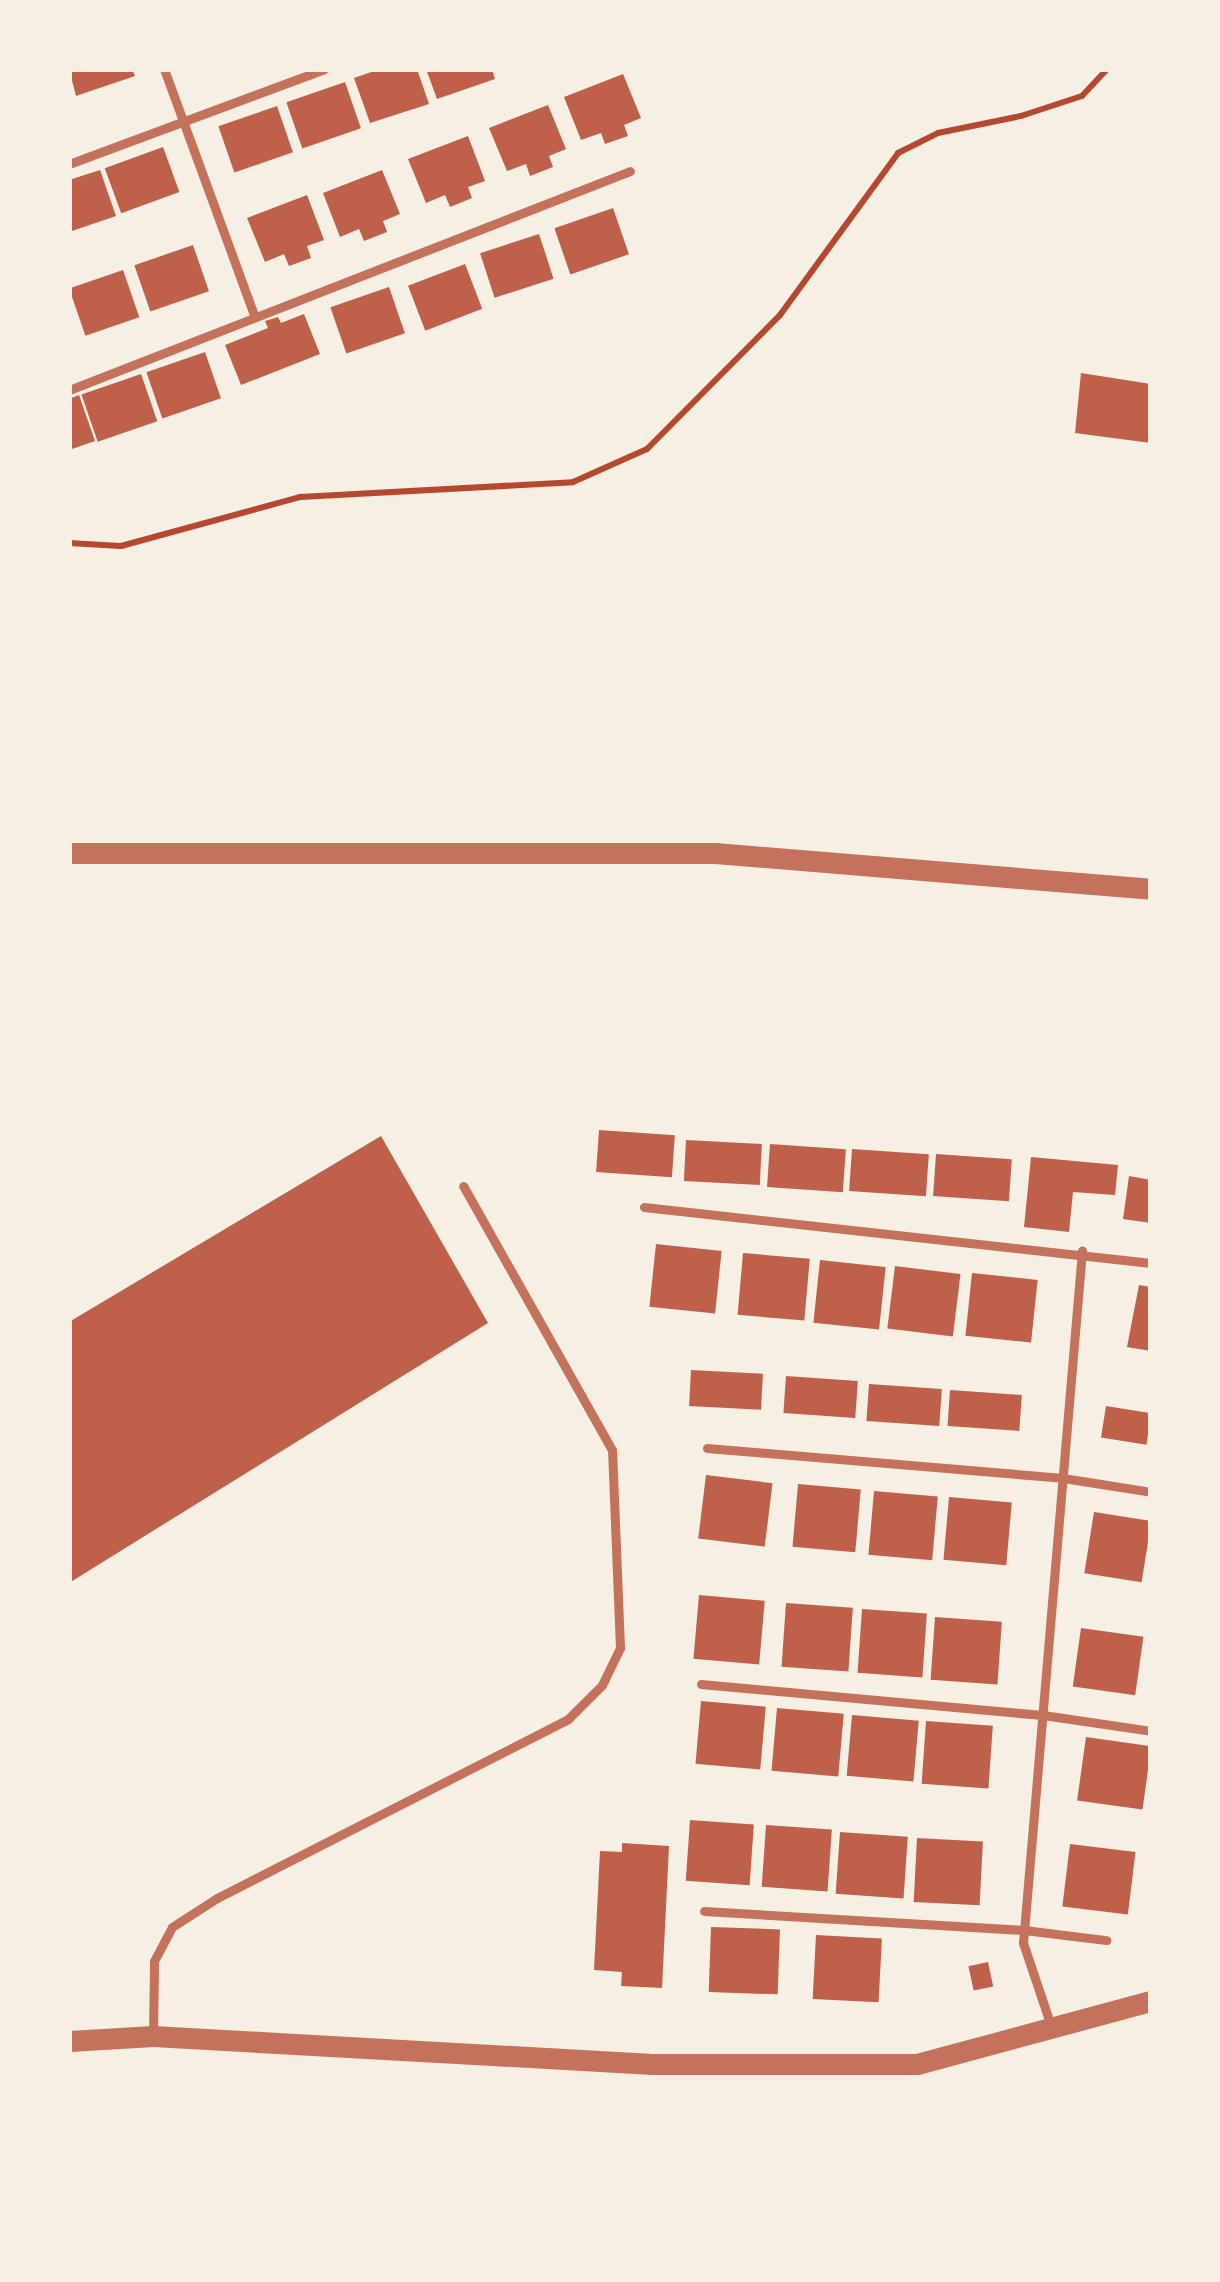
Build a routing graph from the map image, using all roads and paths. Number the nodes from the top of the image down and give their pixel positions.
1 (164, 69) edge
2 (324, 69) edge
3 (1107, 69) edge
4 (182, 124) junction
5 (69, 164) edge
6 (630, 171) dead end
7 (255, 317) junction
8 (69, 390) edge
9 (69, 542) edge
10 (69, 853) edge
11 (1151, 889) edge
12 (463, 1186) dead end
13 (644, 1207) dead end
14 (1082, 1251) junction
15 (1151, 1262) edge
16 (707, 1448) dead end
17 (1064, 1478) junction
18 (1151, 1492) edge
19 (701, 1684) dead end
20 (1043, 1714) junction
21 (1151, 1731) edge
22 (704, 1911) dead end
23 (1024, 1930) junction
24 (1106, 1940) dead end
25 (1151, 2001) edge
26 (1052, 2029) junction
27 (153, 2036) junction
28 (69, 2042) edge

1 - 4 lane
2 - 4 lane
3 - 9 path
4 - 5 lane
4 - 7 lane
6 - 7 lane
7 - 8 lane
10 - 11 street
12 - 27 lane
13 - 14 lane
14 - 15 lane
14 - 17 lane
16 - 17 lane
17 - 18 lane
17 - 20 lane
19 - 20 lane
20 - 21 lane
20 - 23 lane
22 - 23 lane
23 - 24 lane
23 - 26 lane
25 - 26 street
26 - 27 street
27 - 28 street

